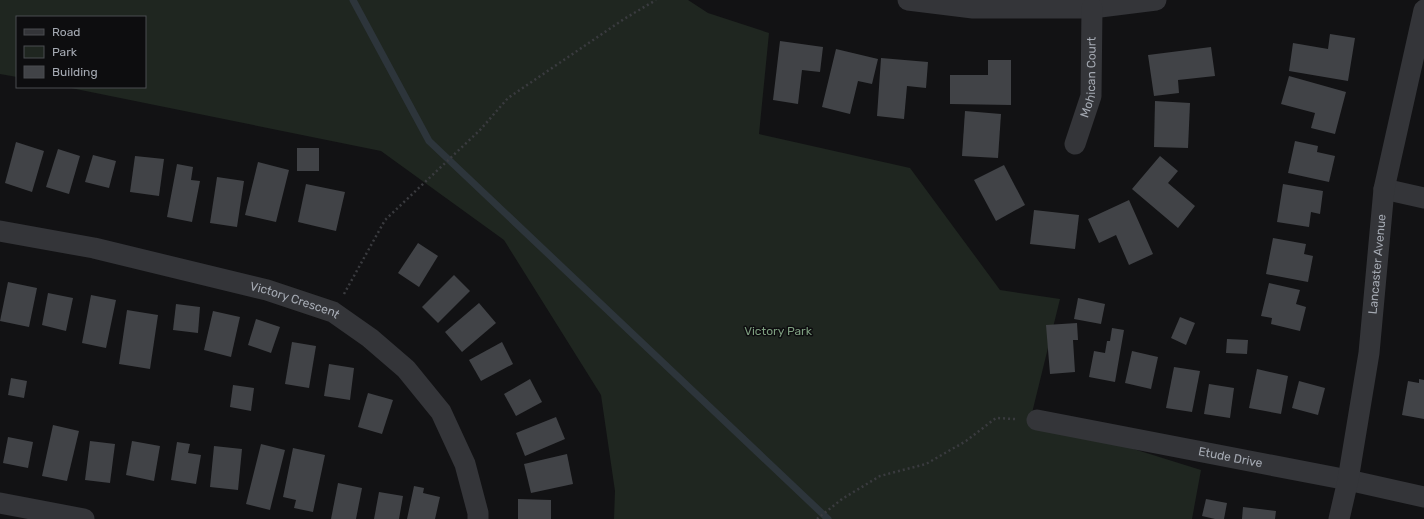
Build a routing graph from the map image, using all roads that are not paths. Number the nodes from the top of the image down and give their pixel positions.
1 (908, 0) edge
2 (1156, 0) edge
3 (1092, 8) junction
4 (1424, 10) edge
5 (1075, 144) dead end
6 (1384, 190) junction
7 (1424, 198) edge
8 (0, 231) edge
9 (1037, 420) road end
10 (1348, 480) junction
11 (1424, 497) edge
12 (0, 503) edge
13 (84, 519) edge
14 (478, 519) edge
15 (1340, 519) edge

1 - 3 street
2 - 3 street
3 - 5 street, Mohican Court
4 - 6 street, Lancaster Avenue
6 - 7 street
6 - 10 street, Lancaster Avenue
8 - 14 street, Victory Crescent
9 - 10 street, Etude Drive
10 - 11 street, Etude Drive
10 - 15 street, Lancaster Avenue
12 - 13 street

